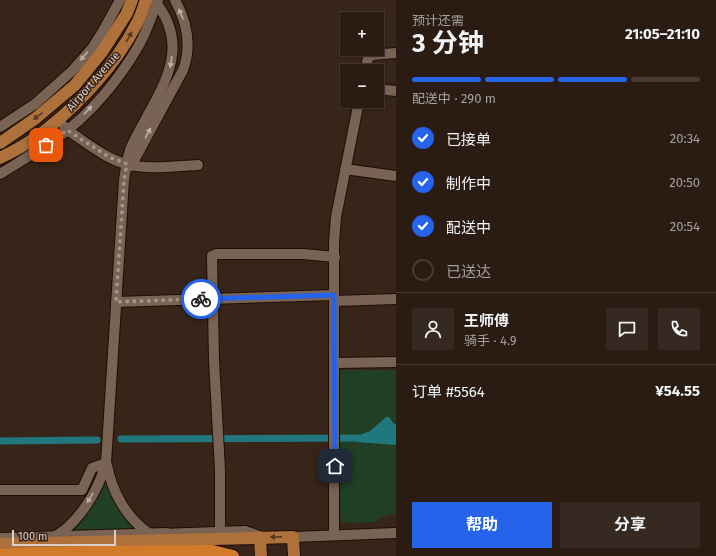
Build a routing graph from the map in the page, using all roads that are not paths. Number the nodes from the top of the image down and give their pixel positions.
1 (120, 0) edge
2 (132, 0) edge
3 (174, 0) edge
4 (154, 1) edge
5 (396, 53) edge
6 (367, 64) edge
7 (384, 90) edge
8 (396, 91) edge
9 (358, 108) edge
10 (362, 108) edge
11 (59, 120) junction
12 (0, 127) edge
13 (67, 130) junction
14 (0, 143) edge
15 (0, 158) edge
16 (129, 164) junction
17 (198, 165) dead end
18 (348, 169) junction
19 (0, 174) edge
20 (396, 176) edge
21 (335, 257) junction
22 (334, 298) junction
23 (213, 299) junction
24 (396, 299) edge
25 (116, 302) junction
26 (396, 362) edge
27 (334, 363) junction
28 (106, 463) junction
29 (0, 490) edge
30 (220, 531) junction
31 (396, 533) edge
32 (151, 534) junction
33 (334, 535) junction
34 (55, 536) junction
35 (168, 536) junction
36 (260, 537) junction
37 (293, 537) junction
38 (0, 538) edge
39 (139, 540) junction
40 (0, 544) edge
41 (33, 548) junction
42 (0, 549) edge
43 (0, 555) edge
44 (233, 556) edge
45 (261, 556) edge
46 (294, 556) edge

1 -> 12 street
2 -> 14 main road, Airport Avenue
16 -> 3 street
11 -> 4 main road, Airport Avenue
13 -> 4 street
4 -> 16 street
5 - 6 street
7 - 8 street
9 - 18 street
10 - 18 street
11 - 13 street
11 - 15 main road, Airport Avenue
13 - 16 street
13 - 19 street
16 - 17 street
16 - 25 street
18 - 20 street
18 - 21 street
21 - 22 street
21 - 23 street
22 - 23 street
22 - 24 street
22 - 27 street
23 - 25 street
23 - 30 street
25 - 28 street
26 - 27 street
27 - 33 street
28 - 29 street
28 - 32 street
28 -> 34 street
30 - 35 street
30 - 36 street
31 - 33 street
32 - 34 street
32 - 35 street
32 - 39 street
33 - 37 street
34 - 38 street
34 - 41 street
35 - 36 main road
35 - 39 main road
37 -> 36 main road
36 - 45 main road
37 - 46 main road
39 - 41 main road
40 - 41 main road
41 - 42 main road
41 - 43 highway
41 - 44 highway

